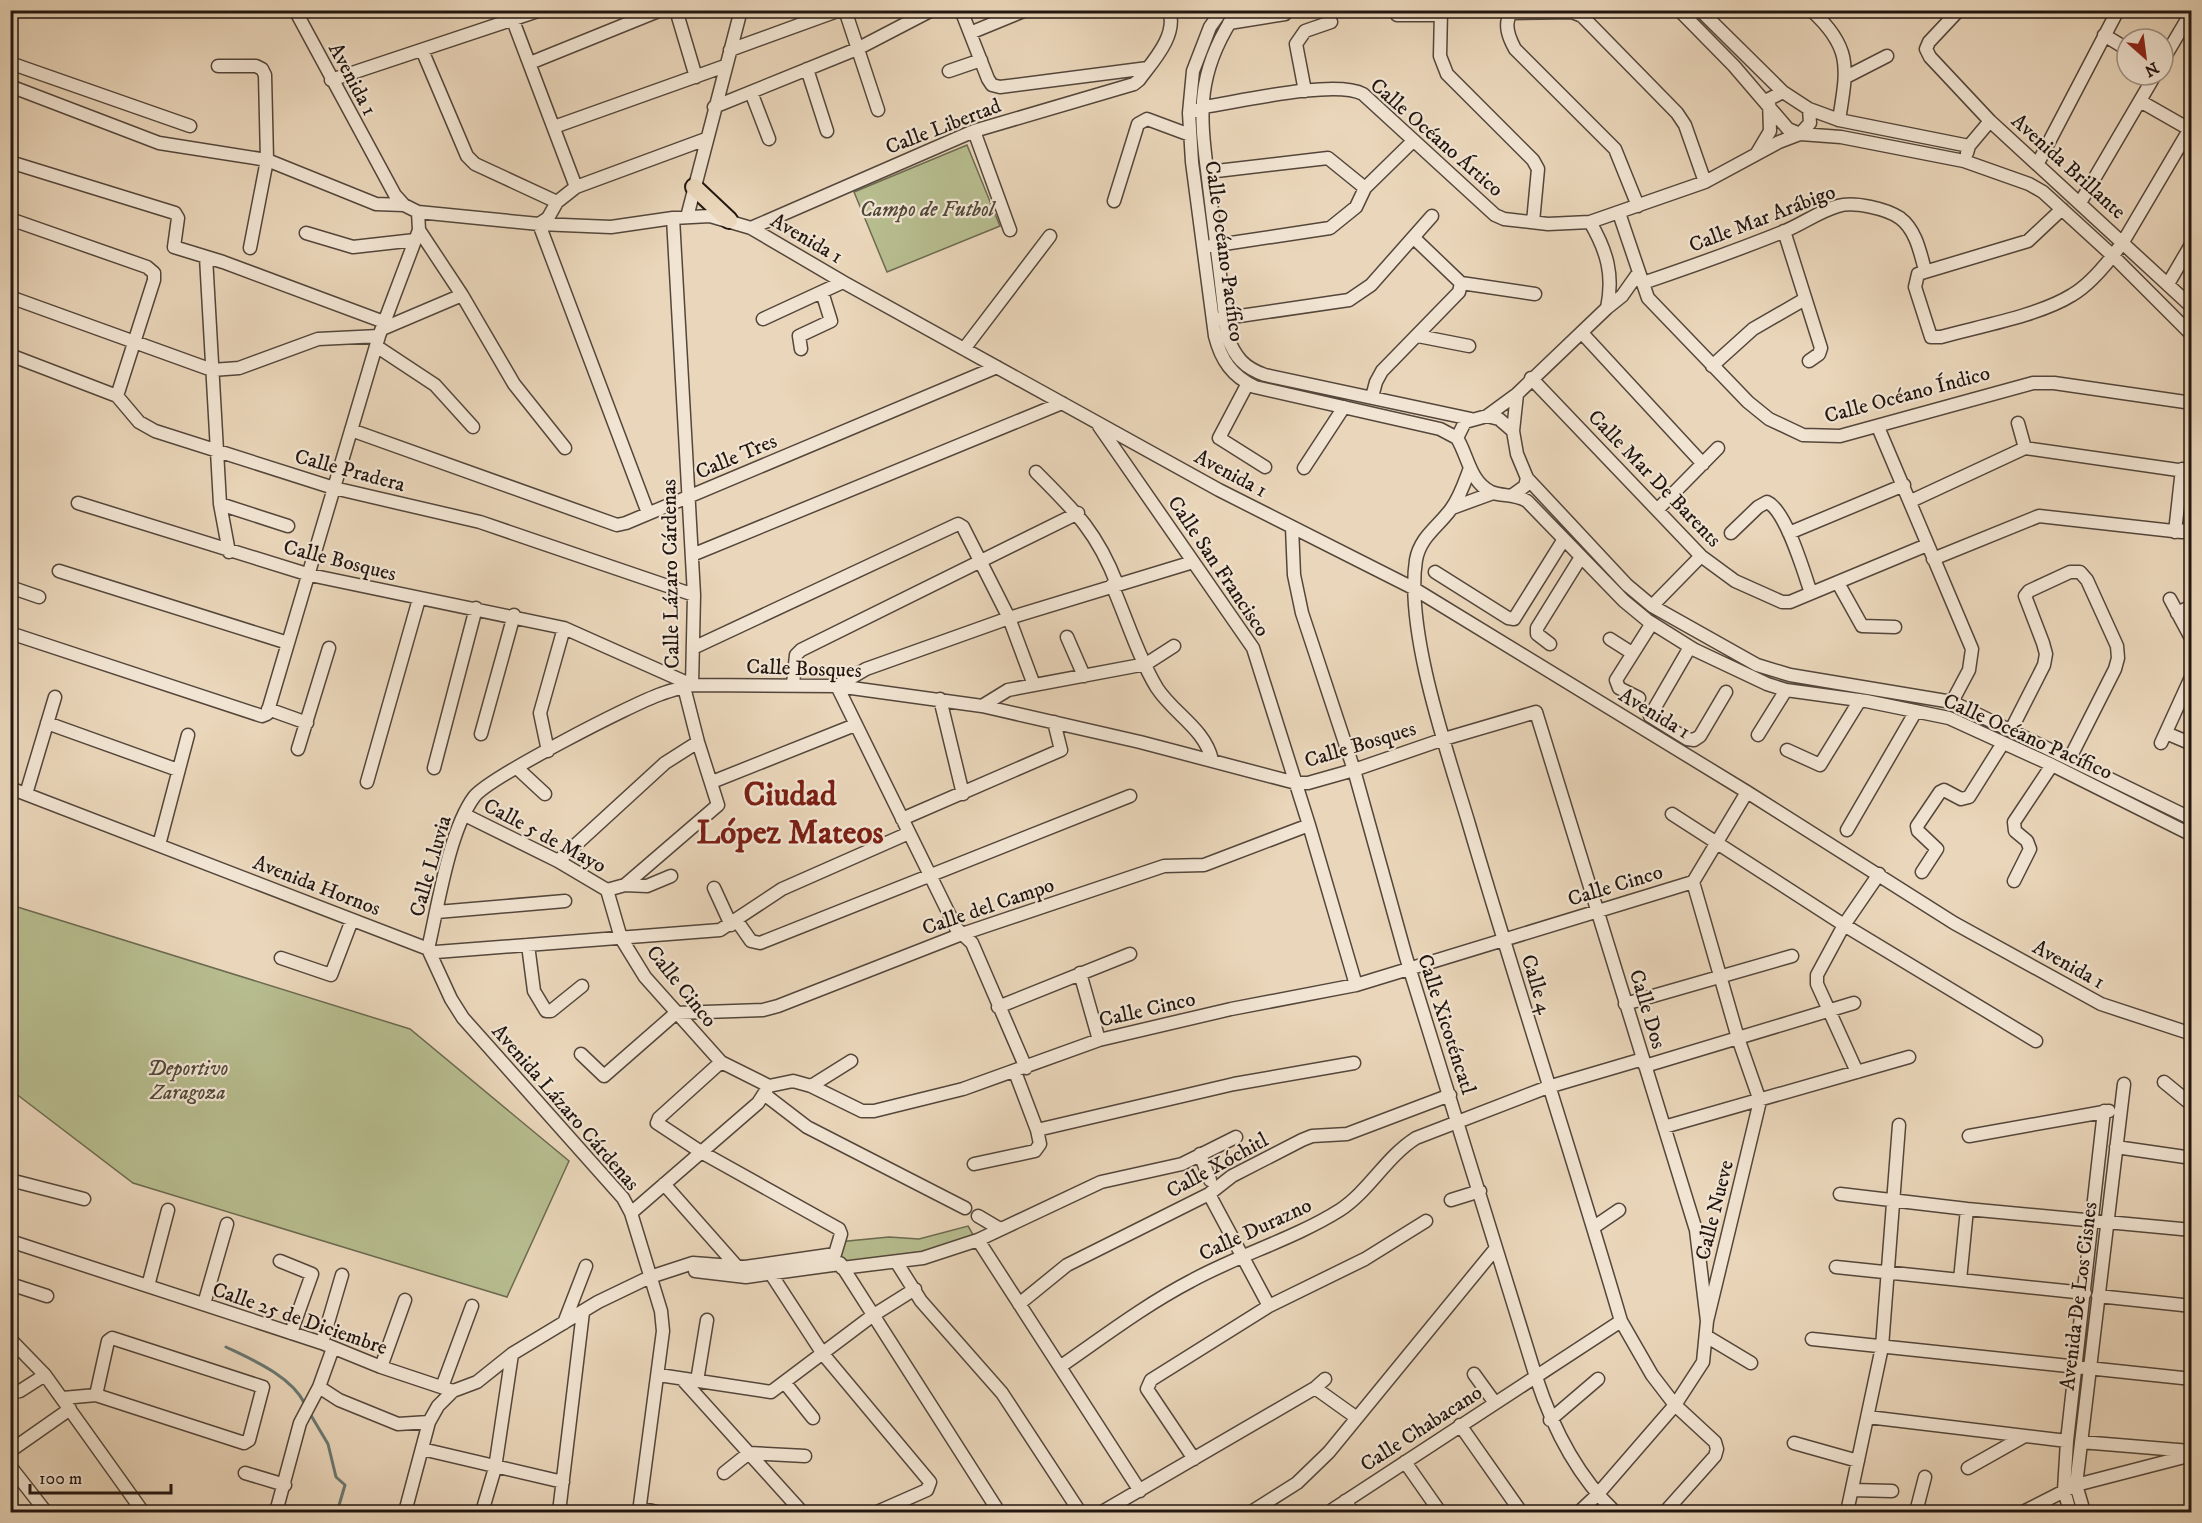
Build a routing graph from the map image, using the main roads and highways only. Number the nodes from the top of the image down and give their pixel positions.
1 (694, 187) road end
2 (729, 220) road end

1 - 2 main road

